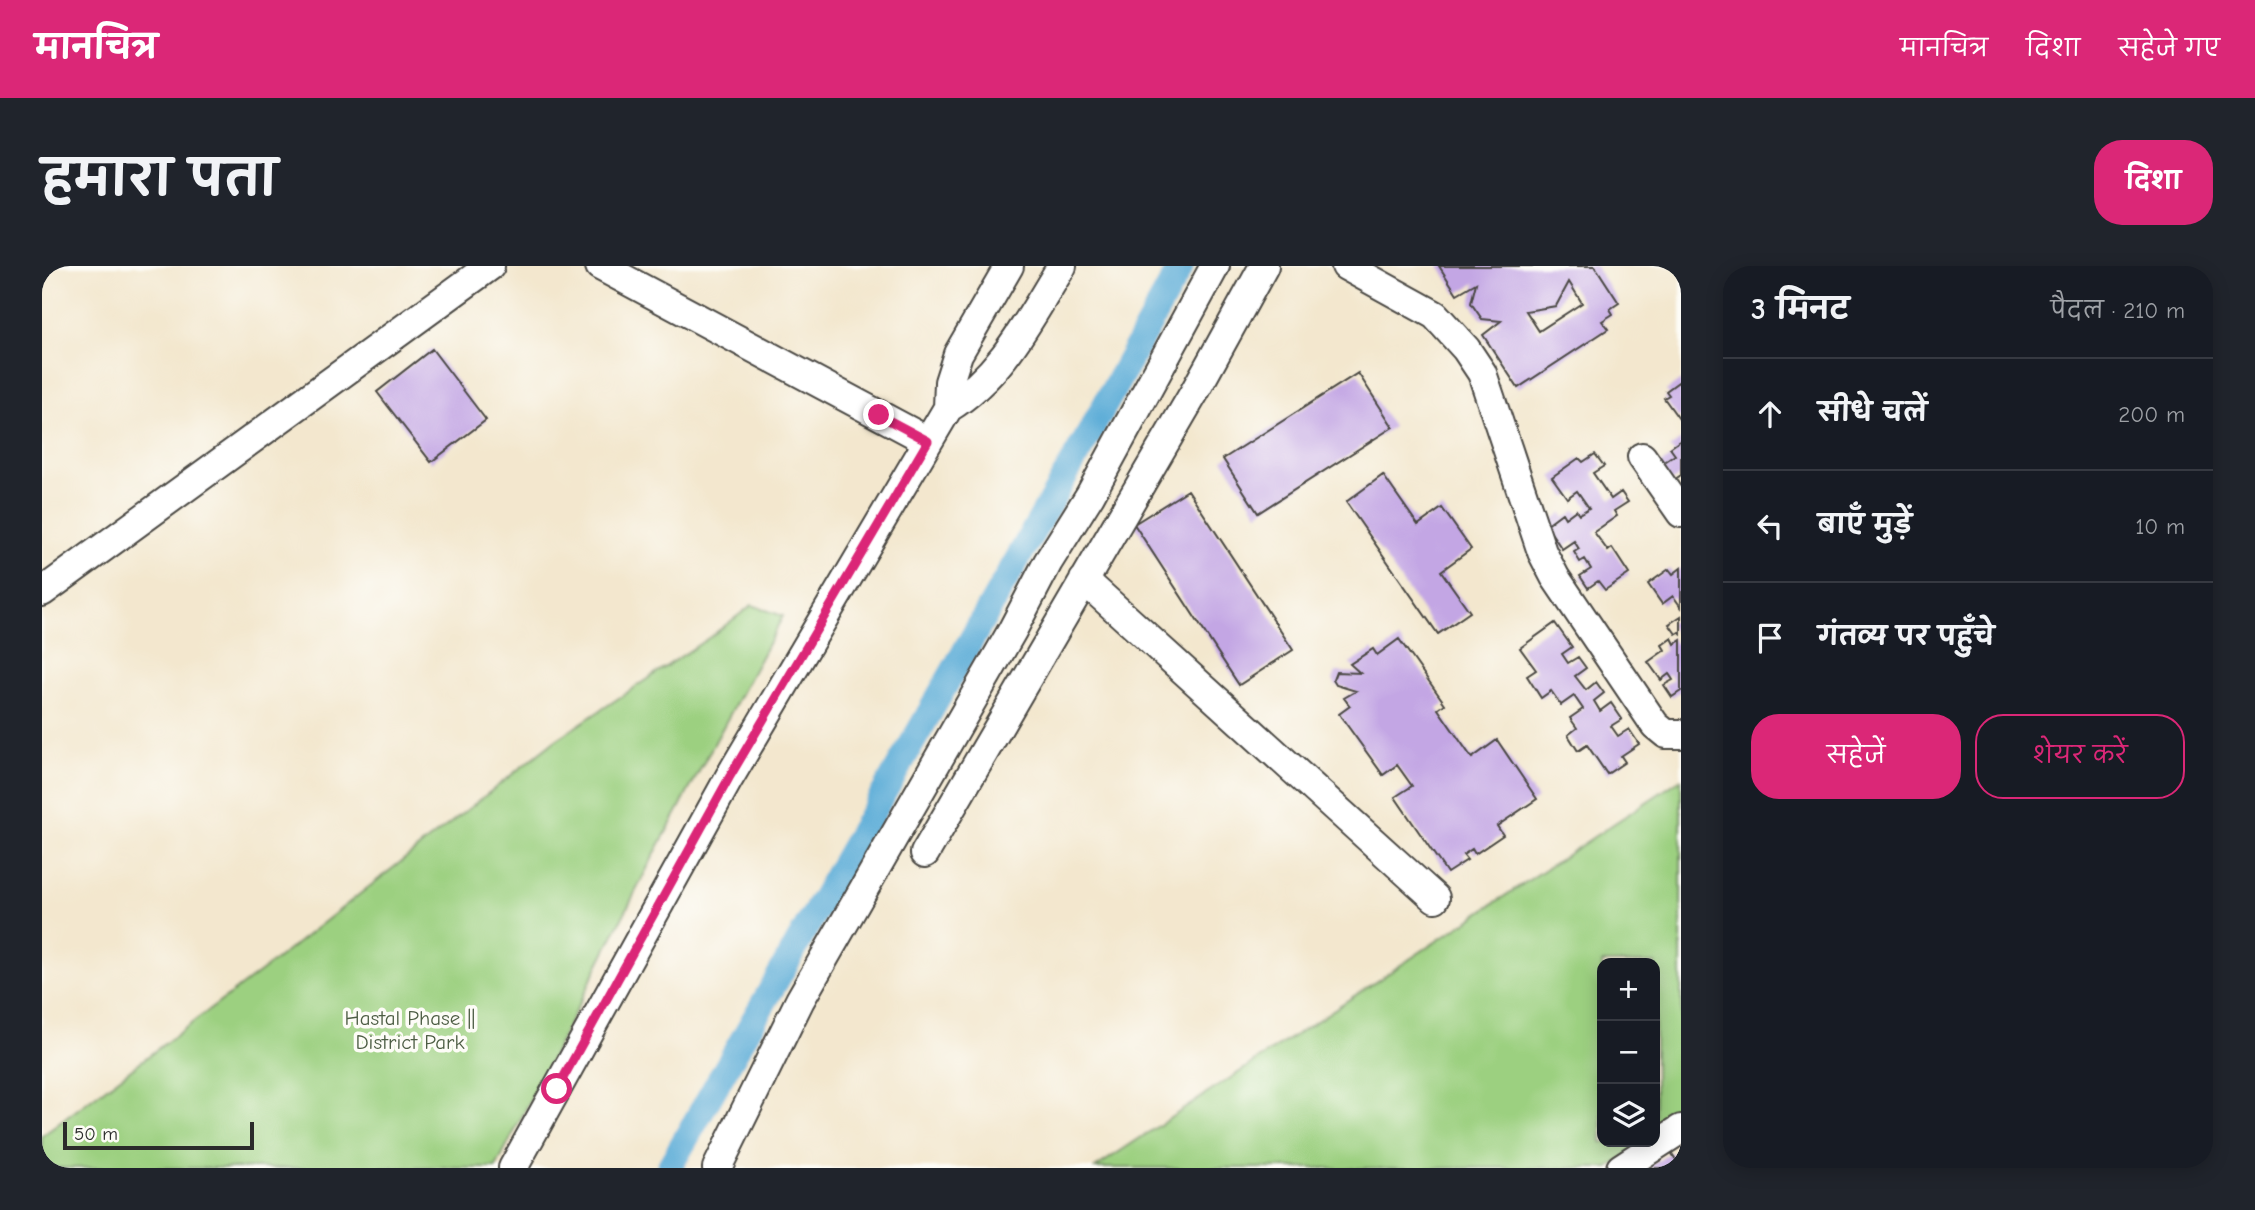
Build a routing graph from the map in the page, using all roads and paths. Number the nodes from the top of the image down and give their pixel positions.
1 (490, 266) edge
2 (600, 266) edge
3 (1009, 266) edge
4 (1062, 266) edge
5 (1215, 266) edge
6 (1264, 266) edge
7 (1346, 266) edge
8 (640, 275) edge
9 (948, 408) junction
10 (928, 441) junction
11 (1642, 457) dead end
12 (1681, 513) edge
13 (1084, 580) junction
14 (42, 593) edge
15 (1681, 734) edge
16 (925, 853) dead end
17 (1435, 898) dead end
18 (1680, 1131) edge
19 (513, 1168) edge
20 (717, 1168) edge
21 (1621, 1168) edge

1 - 14 street
2 - 8 street
3 - 9 street
4 - 9 street
5 - 20 street
6 - 13 street
7 - 15 street
8 - 10 street
9 - 10 street
10 - 19 street
11 - 12 street
13 - 16 street
13 - 17 street
18 - 21 street

